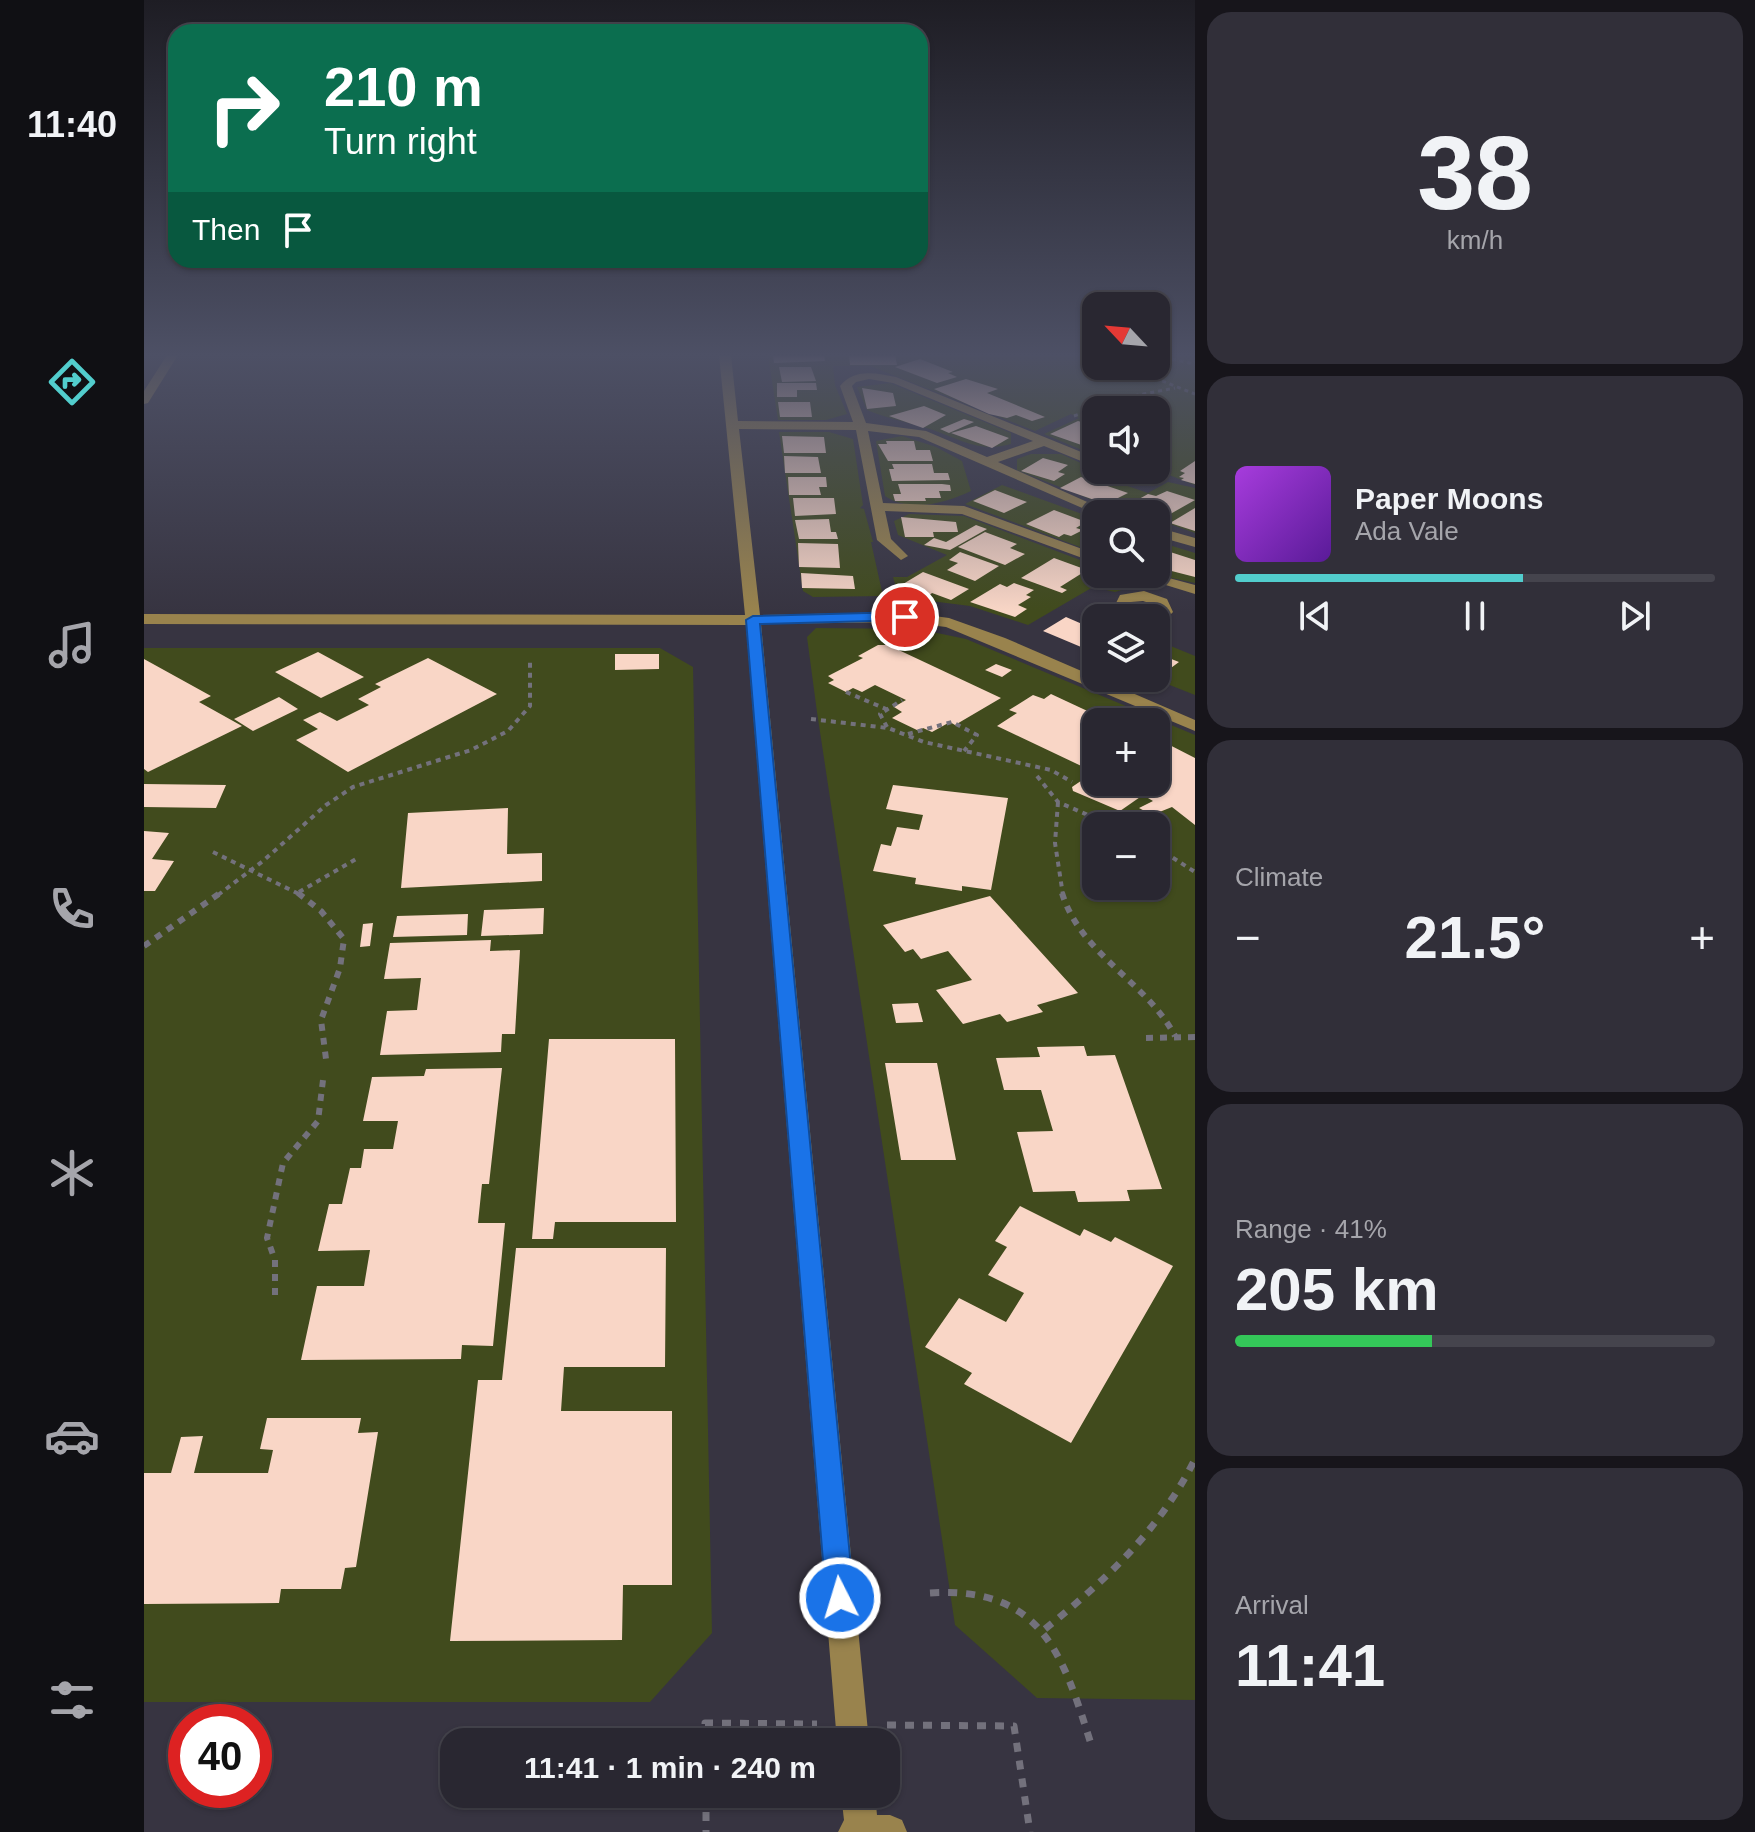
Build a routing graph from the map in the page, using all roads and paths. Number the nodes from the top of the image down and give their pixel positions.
1 (736, 440) edge
2 (864, 440) edge
3 (937, 440) edge
4 (1045, 441) joint
5 (1082, 457) edge
6 (986, 462) junction
7 (1082, 503) edge
8 (876, 507) junction
9 (1170, 535) edge
10 (1195, 543) edge
11 (1082, 554) edge
12 (901, 556) dead end
13 (1170, 584) edge
14 (1157, 588) edge
15 (1195, 590) edge
16 (1151, 598) dead end
17 (144, 619) edge
18 (753, 620) junction
19 (530, 661) dead end
20 (846, 692) dead end
21 (902, 700) dead end
22 (886, 709) junction
23 (811, 719) dead end
24 (1195, 726) edge
25 (888, 728) junction
26 (899, 732) junction
27 (964, 751) junction
28 (1037, 776) dead end
29 (1072, 782) dead end
30 (1058, 802) junction
31 (1082, 812) edge
32 (213, 852) dead end
33 (1170, 856) edge
34 (356, 859) dead end
35 (250, 871) junction
36 (1195, 872) edge
37 (299, 892) junction
38 (144, 946) edge
39 (1175, 1036) junction
40 (1195, 1037) edge
41 (1146, 1038) dead end
42 (326, 1059) dead end
43 (323, 1080) dead end
44 (275, 1295) dead end
45 (1195, 1459) edge
46 (930, 1593) dead end
47 (1045, 1629) junction
48 (852, 1728) edge
49 (1091, 1744) dead end
50 (706, 1808) edge
51 (859, 1808) edge
52 (706, 1832) edge
53 (855, 1832) edge
54 (862, 1832) edge
55 (890, 1832) edge

1 - 18 street
2 - 8 street
3 - 6 street
4 - 5 street
4 - 6 street
6 - 7 street
8 - 11 street
8 - 12 street
9 - 10 street
13 - 15 street
14 - 16 street
17 - 18 street
18 - 24 street
18 - 48 street
19 - 35 path
20 - 22 path
21 - 22 path
22 - 25 path
23 - 25 path
25 - 26 path
26 - 27 path
26 - 27 path
27 - 29 path
28 - 30 path
30 - 31 path
30 - 39 path
32 - 35 path
33 - 36 path
34 - 37 path
35 - 37 path
35 - 38 path
37 - 42 path
39 - 40 path
39 - 41 path
43 - 44 path
45 - 47 path
46 - 47 path
47 - 49 path
50 - 52 path
51 - 54 street
53 - 54 street
54 - 55 street

